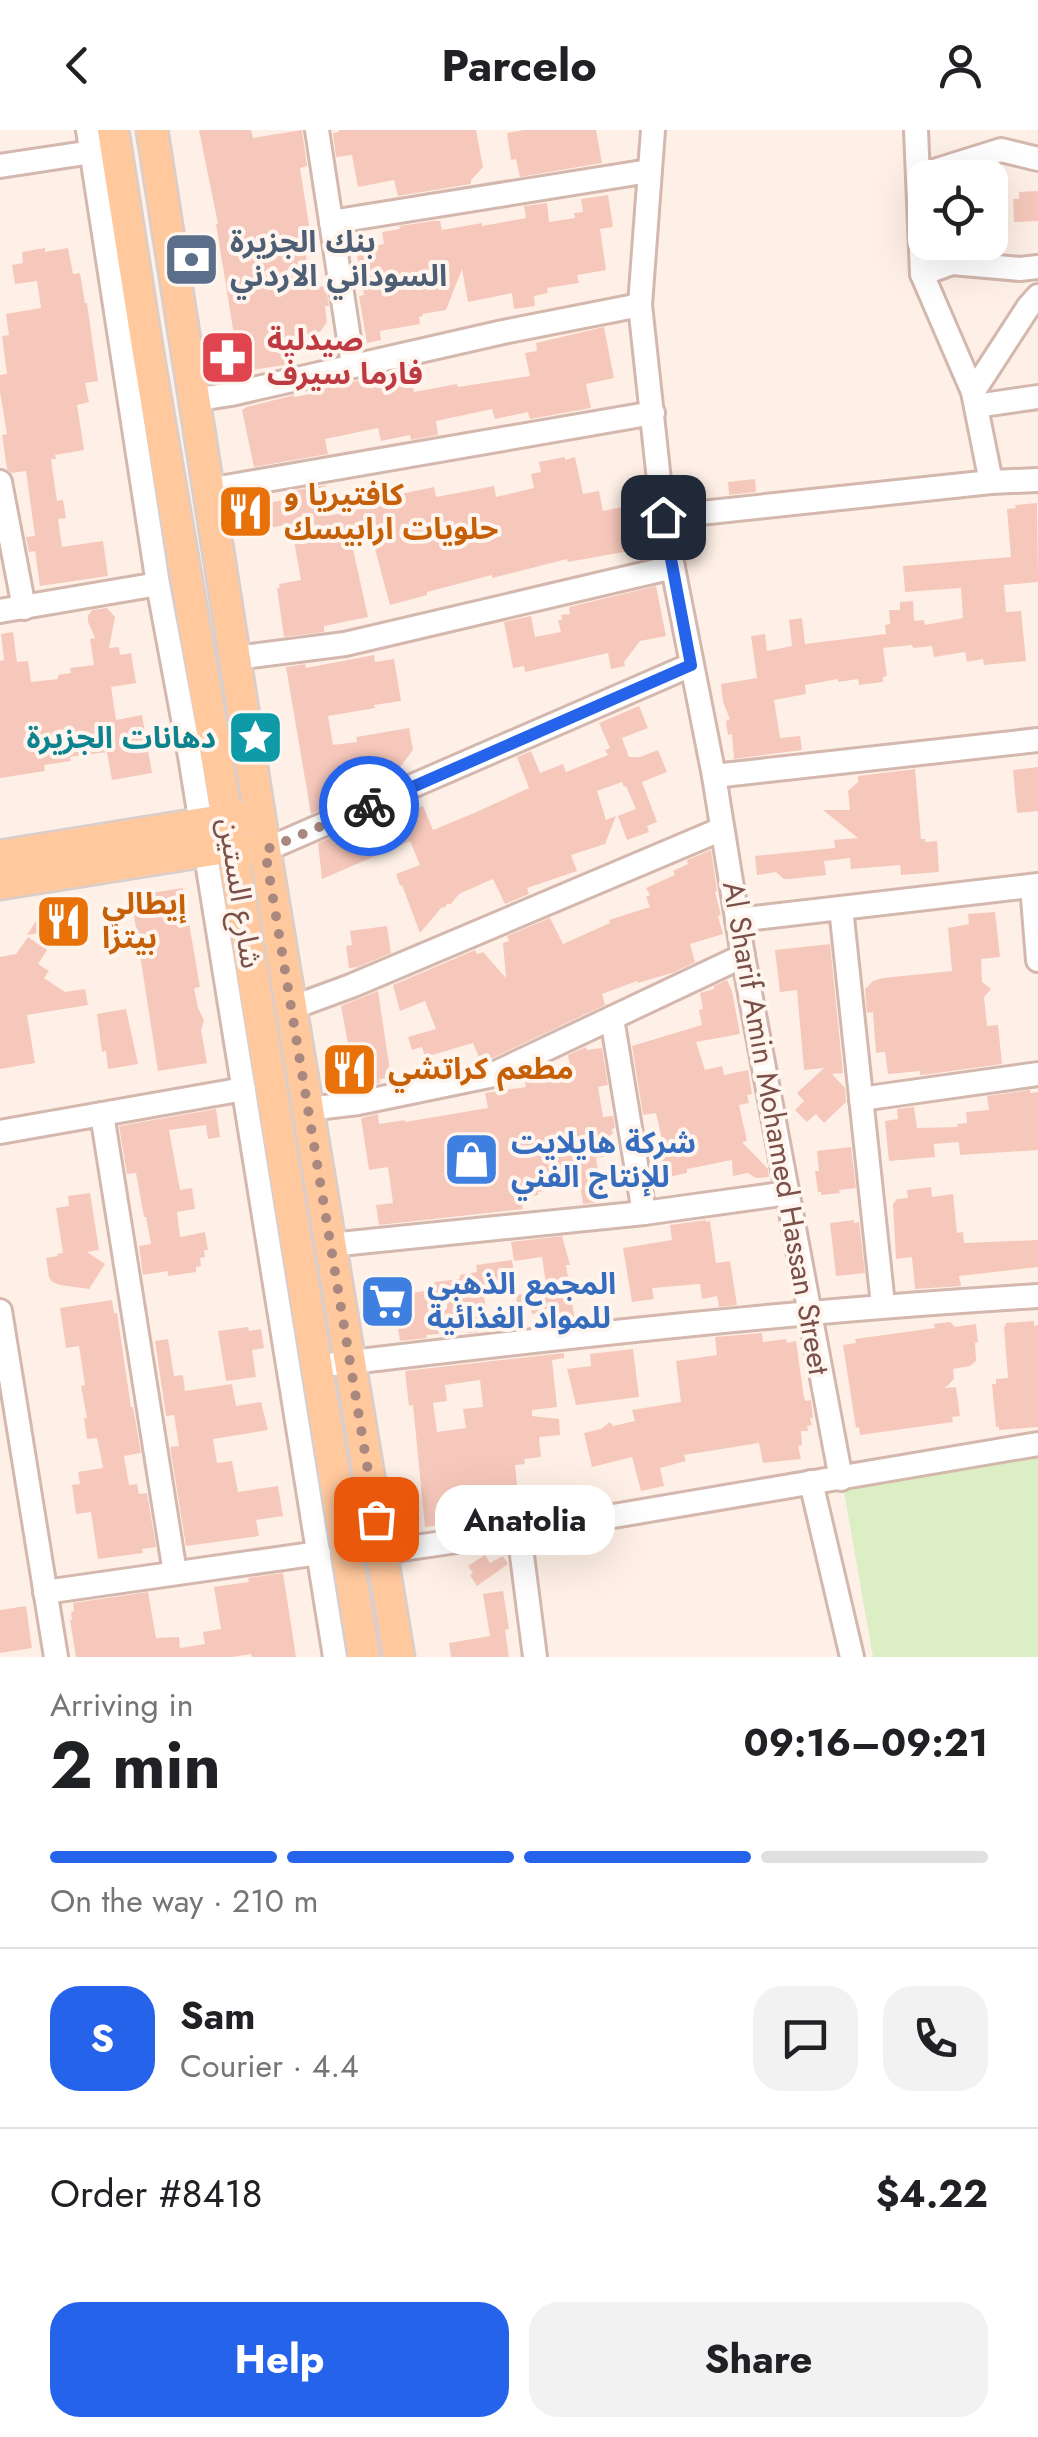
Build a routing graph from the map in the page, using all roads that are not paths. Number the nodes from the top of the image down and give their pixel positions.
1 (152, 130) edge
2 (317, 130) edge
3 (653, 130) edge
4 (916, 130) edge
5 (98, 137) edge
6 (1038, 159) edge
7 (917, 160) edge
8 (970, 160) edge
9 (0, 166) edge
10 (649, 171) junction
11 (331, 222) junction
12 (921, 260) edge
13 (1038, 266) edge
14 (922, 274) junction
15 (1038, 296) edge
16 (640, 306) junction
17 (353, 365) junction
18 (1038, 398) edge
19 (974, 399) junction
20 (192, 400) junction
21 (144, 403) junction
22 (653, 413) junction
23 (1038, 480) edge
24 (0, 482) edge
25 (991, 482) junction
26 (208, 490) junction
27 (663, 517) junction
28 (673, 567) junction
29 (158, 584) junction
30 (24, 608) junction
31 (0, 611) edge
32 (236, 658) junction
33 (691, 665) junction
34 (1038, 740) edge
35 (714, 776) junction
36 (260, 814) junction
37 (722, 829) junction
38 (217, 835) junction
39 (265, 850) junction
40 (0, 856) edge
41 (0, 884) edge
42 (1035, 885) edge
43 (840, 908) junction
44 (737, 920) junction
45 (743, 956) junction
46 (1038, 960) edge
47 (291, 1008) junction
48 (612, 1018) junction
49 (1038, 1074) edge
50 (244, 1088) junction
51 (861, 1098) junction
52 (308, 1109) junction
53 (102, 1114) junction
54 (0, 1132) edge
55 (788, 1193) junction
56 (644, 1212) junction
57 (330, 1245) junction
58 (1038, 1296) edge
59 (883, 1305) junction
60 (341, 1307) junction
61 (0, 1311) edge
62 (308, 1312) junction
63 (810, 1312) junction
64 (350, 1362) junction
65 (317, 1366) junction
66 (1038, 1444) edge
67 (841, 1479) junction
68 (811, 1482) junction
69 (520, 1532) junction
70 (382, 1552) junction
71 (319, 1553) junction
72 (175, 1573) junction
73 (45, 1592) junction
74 (56, 1657) edge
75 (336, 1657) edge
76 (364, 1657) edge
77 (399, 1657) edge
78 (535, 1657) edge
79 (852, 1657) edge

1 - 20 main road, شارع الستين
2 - 11 street
3 - 10 street, Al Sharif Amin Mohamed Hassan Street
4 - 7 street
5 - 9 street
5 - 21 main road, شارع الستين
6 - 8 street
10 - 11 street
10 - 16 street, Al Sharif Amin Mohamed Hassan Street
11 - 17 street
12 - 14 street
13 - 14 street
14 - 19 street
15 - 19 street
16 - 17 street
16 - 22 street, Al Sharif Amin Mohamed Hassan Street
17 - 20 street
18 - 19 street
19 - 25 street
20 - 26 main road, شارع الستين
21 - 29 street
21 - 38 main road, شارع الستين
22 - 26 street
22 - 27 street, Al Sharif Amin Mohamed Hassan Street
23 - 25 street
24 - 30 street
25 - 27 street
26 - 32 main road, شارع الستين
27 - 28 street, Al Sharif Amin Mohamed Hassan Street
28 - 32 street
28 - 33 street, Al Sharif Amin Mohamed Hassan Street
29 - 30 street
29 - 38 street
30 - 31 street
32 - 36 main road, شارع الستين
33 - 35 street, Al Sharif Amin Mohamed Hassan Street
33 - 39 street
34 - 35 street
35 - 37 street, Al Sharif Amin Mohamed Hassan Street
36 - 38 main road
36 - 39 main road, شارع الستين
37 - 44 street, Al Sharif Amin Mohamed Hassan Street
37 - 47 street
38 - 39 main road
38 - 40 main road
38 - 41 main road
38 - 50 street
38 - 62 main road, شارع الستين
39 - 47 main road, شارع الستين
42 - 43 street
42 - 46 street
43 - 44 street
43 - 51 street
44 - 45 street, Al Sharif Amin Mohamed Hassan Street
45 - 48 street
45 - 55 street, Al Sharif Amin Mohamed Hassan Street
47 - 52 main road, شارع الستين
48 - 52 street
48 - 56 street
49 - 51 street
50 - 53 street
50 - 71 street
51 - 59 street
52 - 57 main road, شارع الستين
53 - 54 street
53 - 72 street
55 - 56 street
55 - 63 street, Al Sharif Amin Mohamed Hassan Street
56 - 57 street
57 - 60 main road, شارع الستين
58 - 59 street
59 - 63 street
60 - 62 main road
60 - 64 main road, شارع الستين
61 - 73 street
62 - 65 main road, شارع الستين
63 - 64 street
63 - 67 street, Al Sharif Amin Mohamed Hassan Street
64 - 65 street
64 - 70 main road, شارع الستين
65 - 76 main road, شارع الستين
66 - 67 street
67 - 68 street
68 - 69 street
68 - 79 street
69 - 70 street
69 - 78 street
70 - 77 main road, شارع الستين
71 - 72 street
71 - 75 street
72 - 73 street
73 - 74 street

